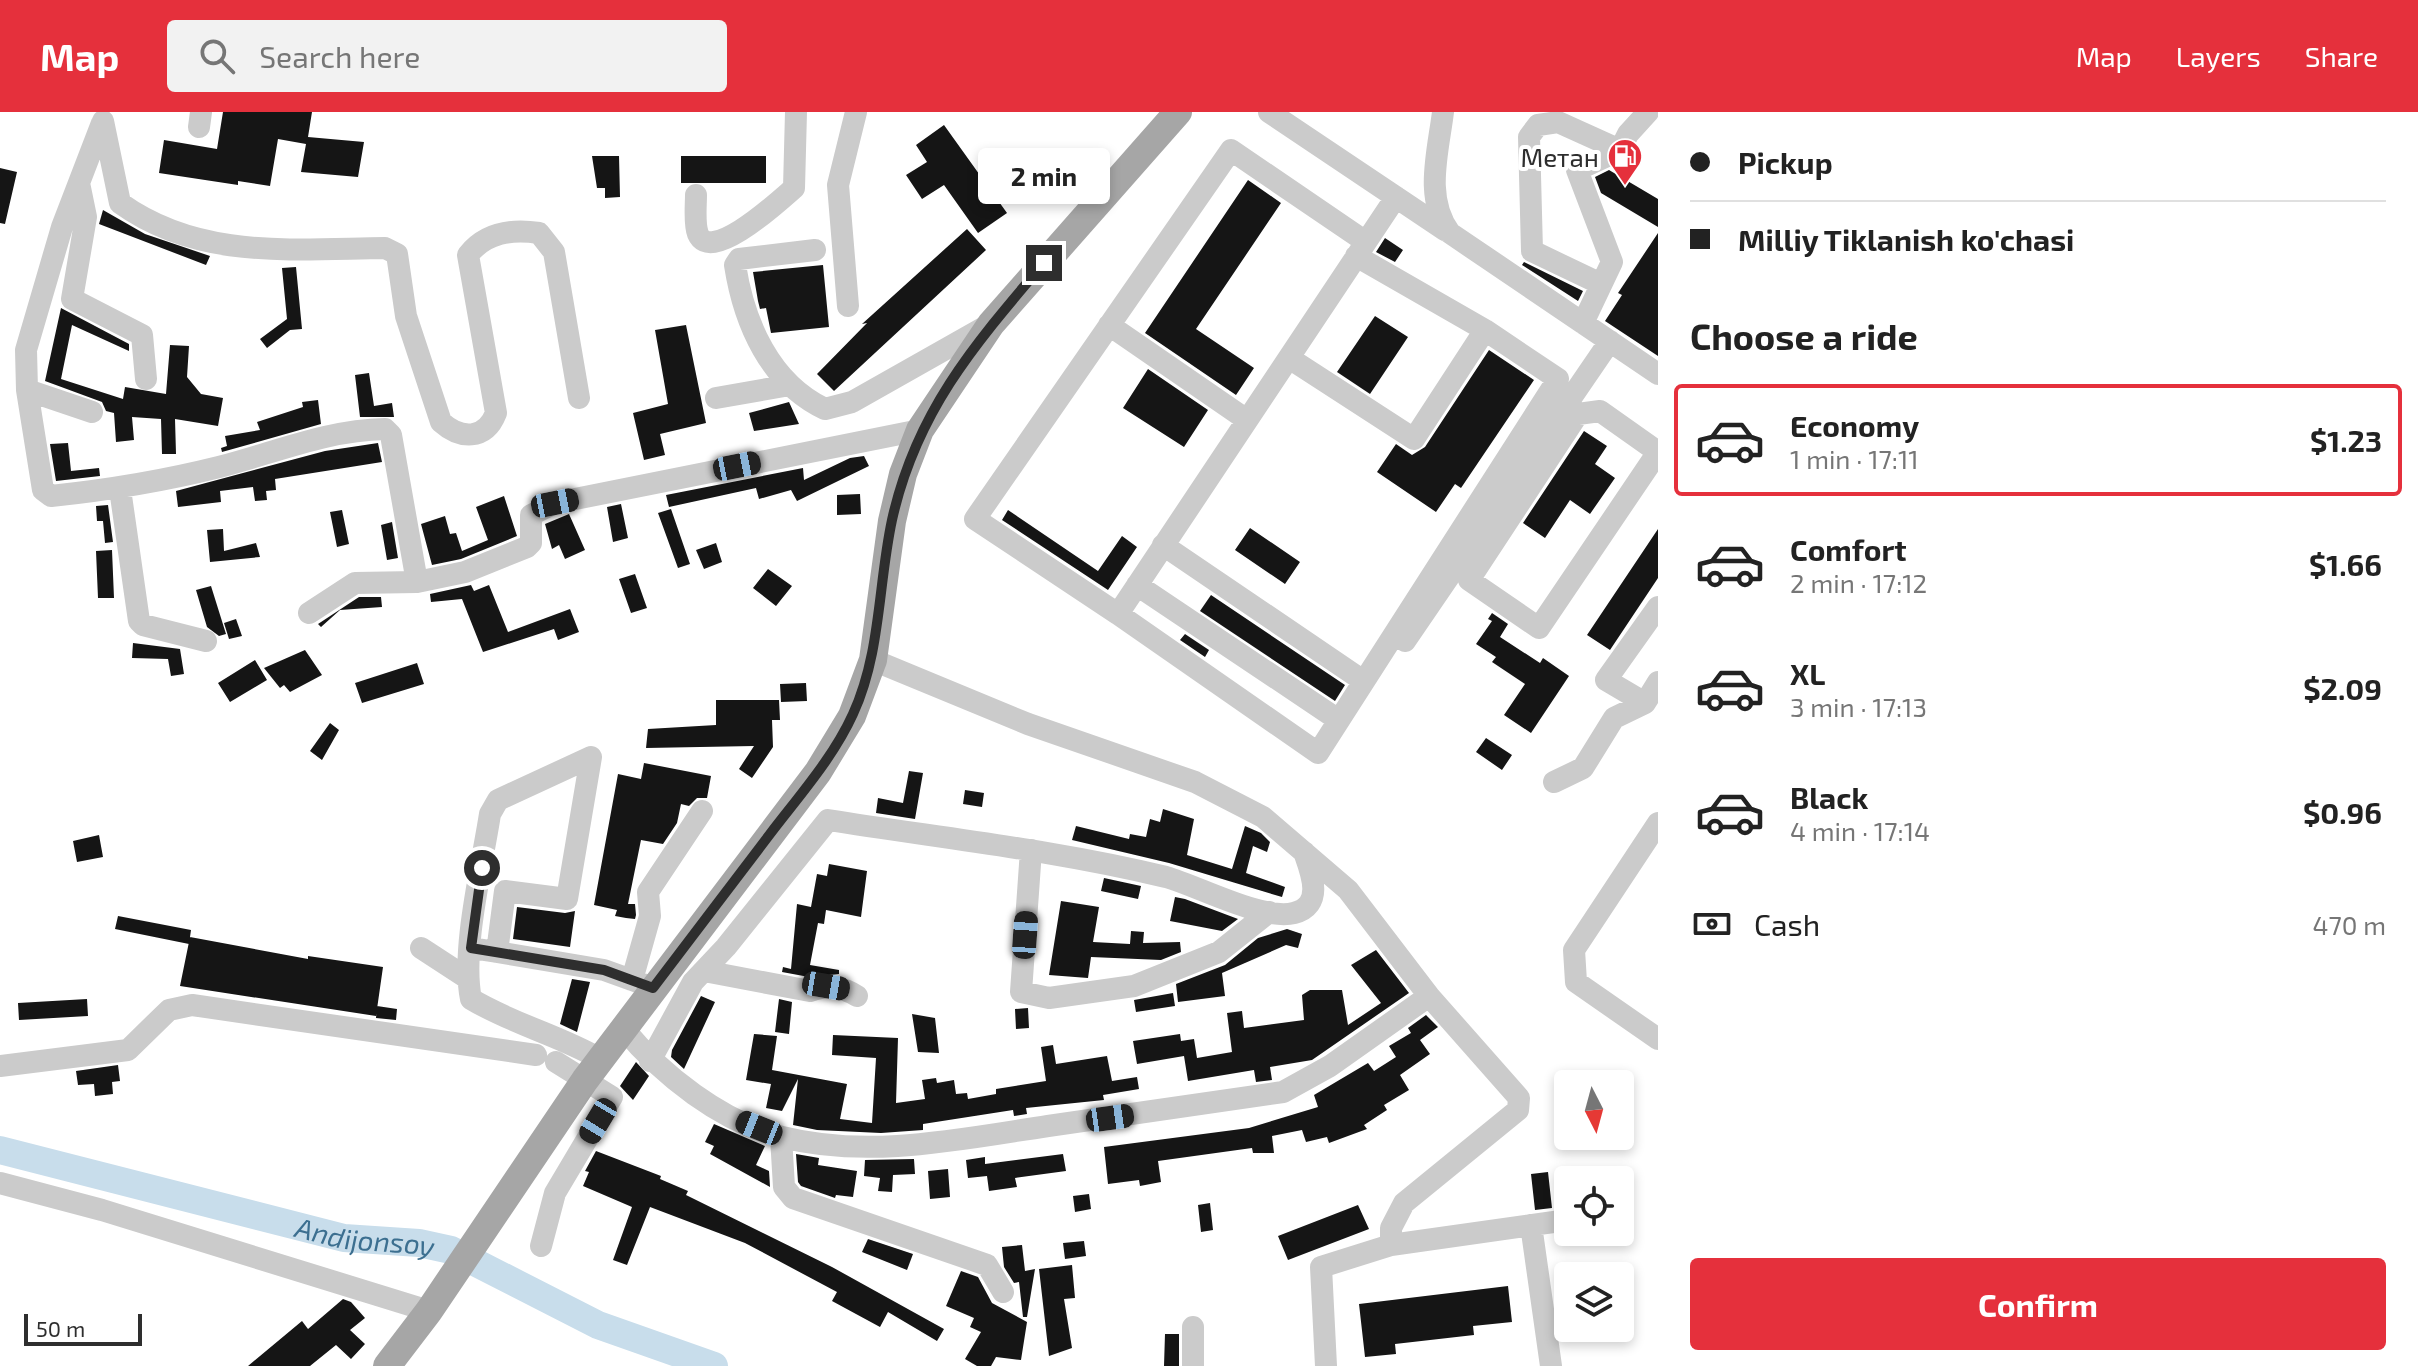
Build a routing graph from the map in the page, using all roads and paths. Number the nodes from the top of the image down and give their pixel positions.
1 (796, 112) edge
2 (856, 112) edge
3 (1178, 112) edge
4 (1269, 112) edge
5 (1443, 112) edge
6 (1648, 112) edge
7 (104, 117) edge
8 (1620, 150) junction
9 (79, 182) junction
10 (696, 195) dead end
11 (1396, 197) junction
12 (1450, 233) junction
13 (1361, 249) junction
14 (815, 250) dead end
15 (1601, 284) junction
16 (848, 306) dead end
17 (1583, 323) junction
18 (991, 324) junction
19 (1109, 325) junction
20 (1485, 330) junction
21 (1610, 341) junction
22 (1289, 358) junction
23 (1658, 374) edge
24 (146, 379) dead end
25 (790, 385) junction
26 (27, 390) junction
27 (579, 398) dead end
28 (716, 398) dead end
29 (92, 412) dead end
30 (1247, 420) junction
31 (920, 430) junction
32 (1658, 452) edge
33 (120, 489) junction
34 (1163, 545) junction
35 (417, 582) junction
36 (1137, 585) junction
37 (1658, 607) edge
38 (309, 613) dead end
39 (1118, 614) junction
40 (206, 641) dead end
41 (873, 660) junction
42 (1362, 680) junction
43 (1658, 682) edge
44 (1645, 703) junction
45 (1342, 722) junction
46 (1554, 782) dead end
47 (702, 811) dead end
48 (1658, 823) edge
49 (1302, 847) junction
50 (1031, 850) junction
51 (1269, 912) junction
52 (421, 948) dead end
53 (471, 948) junction
54 (497, 952) junction
55 (704, 971) junction
56 (467, 978) junction
57 (643, 984) junction
58 (857, 996) dead end
59 (1429, 996) junction
60 (623, 1028) junction
61 (1658, 1039) edge
62 (650, 1061) junction
63 (0, 1066) edge
64 (593, 1070) junction
65 (781, 1137) junction
66 (0, 1183) edge
67 (1554, 1222) edge
68 (1531, 1225) junction
69 (1391, 1245) junction
70 (541, 1246) dead end
71 (1003, 1292) dead end
72 (435, 1302) junction
73 (1193, 1327) dead end
74 (387, 1366) edge
75 (1193, 1366) edge
76 (1326, 1366) edge
77 (1551, 1366) edge

1 - 10 street
2 - 16 street
3 - 18 main road
4 - 11 street
5 - 12 street
6 - 8 street
7 - 9 street
7 - 27 street
8 - 15 street
8 - 15 street
9 - 24 street
9 - 26 street
11 - 12 street
11 - 13 street
12 - 17 street
13 - 19 street
13 - 20 street
13 - 22 street
14 - 25 street
15 - 17 street
17 - 21 street
18 - 25 street
18 - 31 main road
19 - 30 street
19 - 39 street
20 - 22 street
20 - 42 street
21 - 23 street
21 - 45 street
22 - 30 street
25 - 28 street
26 - 29 street
26 - 33 street
30 - 34 street
31 - 35 street
31 - 41 main road
32 - 32 street
33 - 35 street
33 - 40 street
34 - 36 street
34 - 42 street
35 - 38 street
36 - 39 street
36 - 45 street
37 - 44 street
39 - 45 street
41 - 49 street
41 - 57 main road
42 - 45 street
43 - 44 street
44 - 46 street
47 - 57 street
48 - 61 street
49 - 51 street
49 - 59 street
50 - 51 street
50 - 51 street
50 - 55 street
52 - 56 street
53 - 54 street
53 - 54 street
53 - 56 street
54 - 57 street
55 - 58 street
55 - 62 street
56 - 64 street
57 - 60 main road
59 - 65 street
59 - 69 street
60 - 62 street
60 - 64 main road
62 - 65 street
63 - 64 street
64 - 70 street
64 - 72 main road
65 - 71 street
66 - 72 street
67 - 68 street
68 - 69 street
68 - 77 street
69 - 76 street
72 - 74 main road
73 - 75 street

